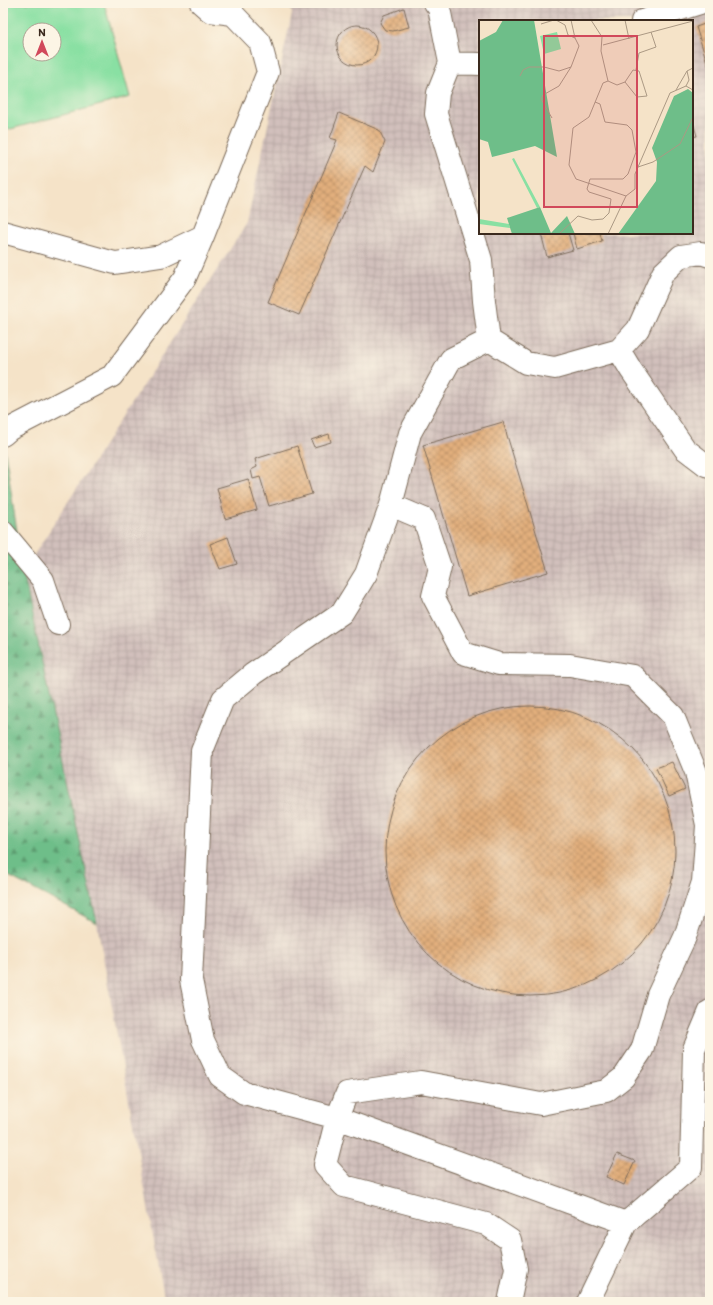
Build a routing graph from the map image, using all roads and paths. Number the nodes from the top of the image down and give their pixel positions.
1 (201, 3) edge
2 (435, 3) edge
3 (700, 3) edge
4 (232, 9) edge
5 (645, 14) edge
6 (450, 63) junction
7 (479, 64) edge
8 (3, 232) edge
9 (203, 236) junction
10 (707, 249) edge
11 (489, 340) junction
12 (619, 350) junction
13 (3, 435) edge
14 (710, 466) edge
15 (391, 505) junction
16 (3, 532) edge
17 (58, 624) dead end
18 (710, 1011) edge
19 (337, 1118) junction
20 (626, 1222) junction
21 (509, 1302) edge
22 (588, 1302) edge

1 - 4 lane
2 - 6 lane
3 - 5 lane
4 - 9 lane
6 - 7 lane
6 - 11 lane
8 - 9 lane
9 - 13 lane
10 - 12 lane
11 - 12 lane
11 - 15 lane
12 - 14 lane
15 - 19 lane
15 - 19 lane
16 - 17 lane
18 - 20 lane
19 - 20 lane
19 - 21 lane
20 - 22 lane

